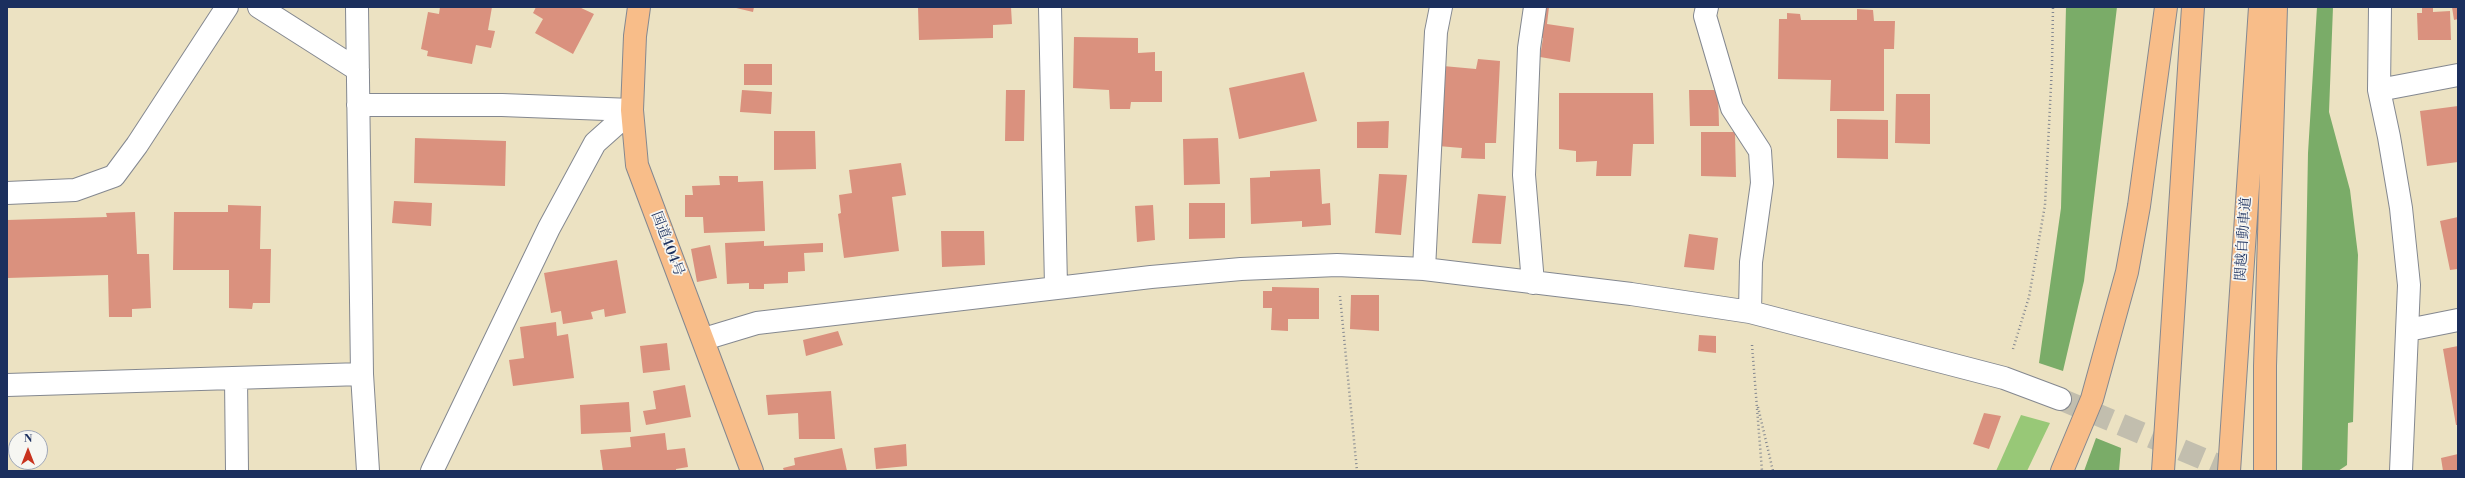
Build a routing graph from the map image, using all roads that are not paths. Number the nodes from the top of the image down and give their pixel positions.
1 (227, 7) edge
2 (259, 7) edge
3 (357, 7) edge
4 (639, 7) edge
5 (1050, 7) edge
6 (1441, 7) edge
7 (1535, 7) edge
8 (1706, 7) edge
9 (2166, 7) edge
10 (2193, 7) edge
11 (2260, 7) edge
12 (2276, 7) edge
13 (2380, 7) edge
14 (358, 70) junction
15 (2458, 75) edge
16 (2379, 90) junction
17 (358, 106) junction
18 (632, 110) junction
19 (7, 193) edge
20 (1424, 269) junction
21 (1533, 283) junction
22 (1056, 286) junction
23 (1750, 312) junction
24 (2458, 320) edge
25 (2408, 330) junction
26 (704, 339) junction
27 (362, 374) junction
28 (236, 378) junction
29 (7, 385) edge
30 (2060, 400) tunnel mouth
31 (237, 471) edge
32 (368, 471) edge
33 (432, 471) edge
34 (752, 471) edge
35 (2062, 471) edge
36 (2162, 471) edge
37 (2229, 471) edge
38 (2265, 471) edge
39 (2401, 471) edge

1 - 19 street
2 - 14 street
3 - 14 street
4 - 18 highway, 国道404号
5 - 22 street
6 - 20 street
7 - 21 street
8 - 23 street
9 - 35 highway
10 - 36 highway
11 - 37 highway, 関越自動車道
12 - 38 highway
13 - 16 street
14 - 17 street
15 - 16 street
16 - 25 street
17 - 18 street
17 - 27 street
18 - 26 highway, 国道404号
18 - 33 street
20 - 21 street
20 - 22 street
21 - 23 street
22 - 26 street
23 - 30 street
24 - 25 street
25 - 39 street
26 - 34 highway, 国道404号
27 - 28 street
27 - 32 street
28 - 29 street
28 - 31 street

